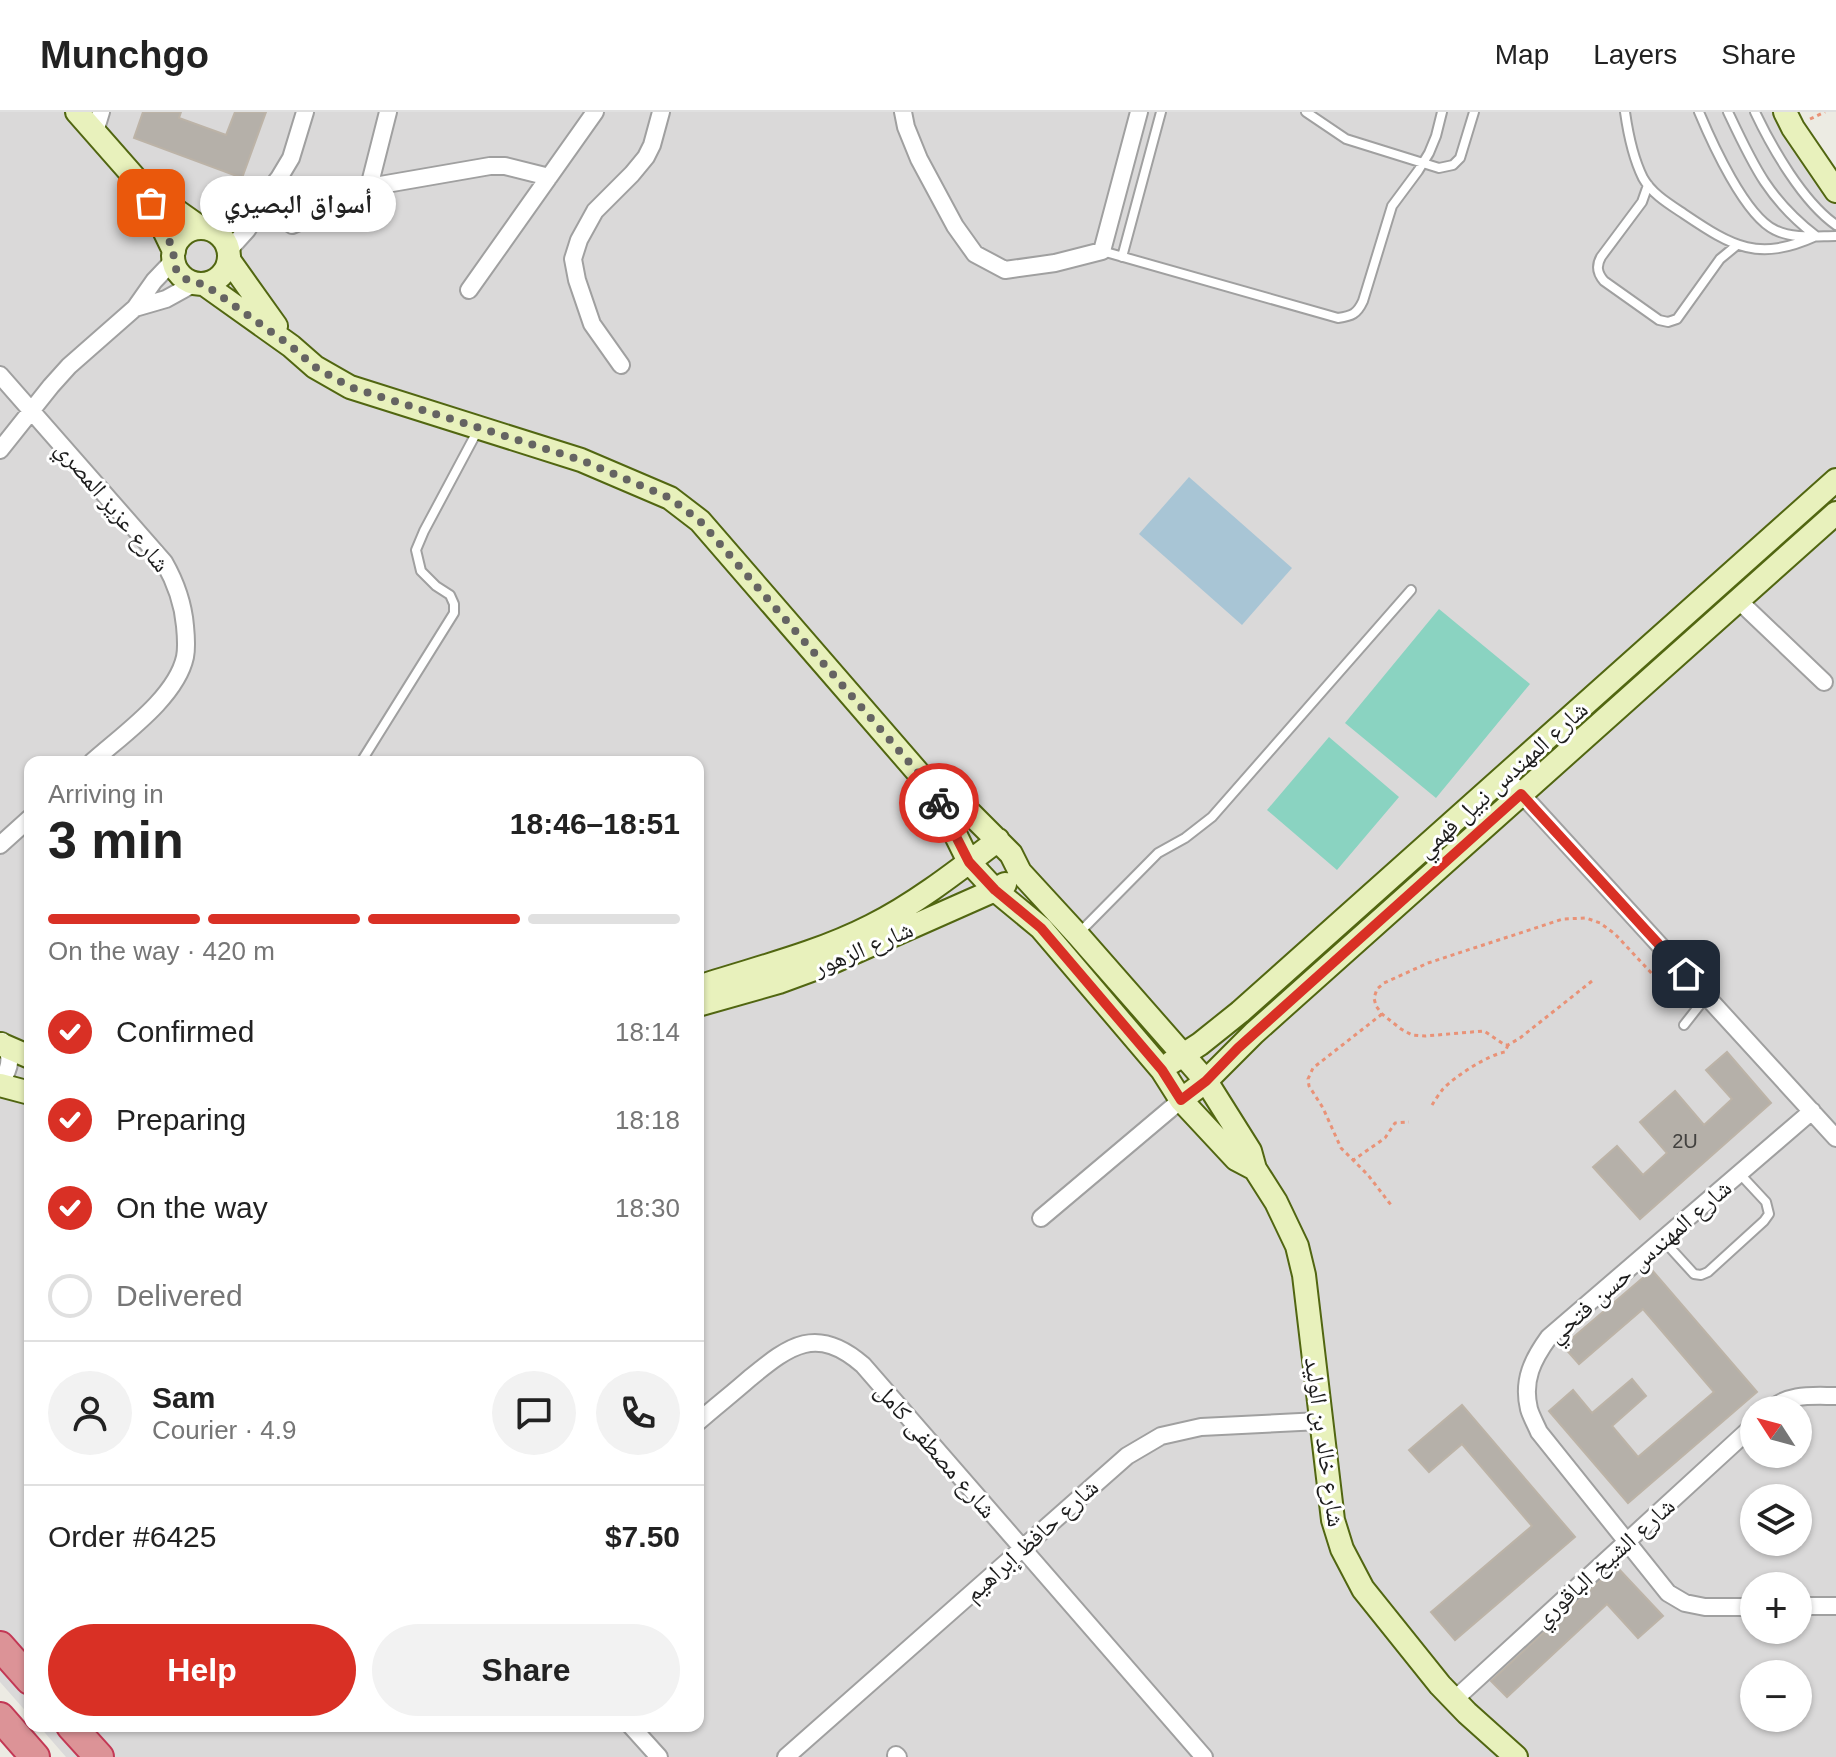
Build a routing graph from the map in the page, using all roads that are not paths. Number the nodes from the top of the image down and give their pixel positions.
1 (77, 112) edge
2 (305, 112) edge
3 (388, 112) edge
4 (595, 112) edge
5 (661, 112) edge
6 (903, 112) edge
7 (1139, 112) edge
8 (1161, 112) edge
9 (1307, 112) edge
10 (1442, 112) edge
11 (1474, 112) edge
12 (1625, 112) edge
13 (1699, 112) edge
14 (1728, 112) edge
15 (1755, 112) edge
16 (1785, 112) edge
17 (98, 122) edge
18 (1423, 163) junction
19 (549, 177) junction
20 (1648, 185) junction
21 (143, 187) junction
22 (369, 187) junction
23 (1836, 191) edge
24 (262, 199) junction
25 (292, 225) dead end
26 (1836, 225) edge
27 (206, 229) junction
28 (1816, 236) junction
29 (1836, 236) edge
30 (1737, 245) junction
31 (1102, 251) junction
32 (228, 255) junction
33 (173, 256) junction
34 (1122, 257) junction
35 (199, 284) junction
36 (469, 290) dead end
37 (135, 308) junction
38 (291, 346) junction
39 (621, 365) dead end
40 (0, 375) edge
41 (30, 410) junction
42 (479, 428) junction
43 (3, 437) edge
44 (1836, 480) edge
45 (1836, 513) edge
46 (1411, 590) dead end
47 (1738, 600) junction
48 (1824, 682) dead end
49 (99, 756) edge
50 (365, 756) edge
51 (1505, 776) junction
52 (934, 791) junction
53 (1521, 794) junction
54 (24, 823) edge
55 (998, 840) junction
56 (0, 845) edge
57 (969, 862) junction
58 (1020, 872) junction
59 (995, 890) junction
60 (1077, 934) junction
61 (704, 985) edge
62 (1707, 997) junction
63 (704, 1003) edge
64 (1684, 1025) dead end
65 (2, 1042) edge
66 (24, 1054) edge
67 (1183, 1054) junction
68 (1162, 1070) junction
69 (1206, 1081) junction
70 (0, 1084) edge
71 (24, 1091) edge
72 (1181, 1100) junction
73 (1812, 1111) junction
74 (1836, 1138) edge
75 (1255, 1169) junction
76 (1739, 1173) junction
77 (1041, 1218) dead end
78 (1663, 1239) junction
79 (1812, 1396) edge
80 (1836, 1396) edge
81 (704, 1417) edge
82 (1320, 1421) junction
83 (1740, 1438) edge
84 (1626, 1541) junction
85 (1022, 1548) junction
86 (1812, 1606) edge
87 (1836, 1606) edge
88 (1740, 1607) edge
89 (0, 1646) edge
90 (24, 1673) edge
91 (1454, 1700) junction
92 (0, 1717) edge
93 (76, 1732) edge
94 (636, 1732) edge
95 (35, 1757) edge
96 (99, 1757) edge
97 (659, 1757) edge
98 (786, 1757) edge
99 (1204, 1757) edge
100 (1516, 1757) edge

1 - 17 street
2 - 24 street
3 - 22 street
4 - 19 street
5 - 39 street
6 - 31 street
7 - 31 street
8 - 34 lane
9 - 18 lane
10 - 18 lane
11 - 18 lane
12 - 20 lane
13 - 28 lane
14 - 28 lane
15 - 26 lane
16 - 23 street
17 - 21 street
18 - 34 lane
19 - 22 street
19 - 36 street
20 - 30 lane
20 - 30 lane
21 - 27 street
21 - 33 street
22 - 25 street
24 - 27 street
24 - 32 street
27 - 32 street
27 - 33 street
28 - 29 lane
28 - 30 lane
31 - 34 lane
32 - 35 street
32 - 38 street, شارع خالد بن الوليد
33 - 35 street
33 - 37 street
35 - 37 street
35 - 38 street, شارع خالد بن الوليد
37 - 41 street
38 - 42 street, شارع خالد بن الوليد
40 - 41 street, شارع عزيز المصري
41 - 43 street
41 - 49 street, شارع عزيز المصري
42 - 50 lane
42 - 52 street, شارع خالد بن الوليد
44 - 51 street, شارع المهندس نبيل فهمي
45 - 47 street, شارع المهندس نبيل فهمي
46 - 60 lane
47 - 48 street
47 - 53 street, شارع المهندس نبيل فهمي
51 - 53 street
51 - 67 street, شارع المهندس نبيل فهمي
52 - 55 street, شارع خالد بن الوليد
52 - 57 street, شارع خالد بن الوليد
53 - 62 street
53 - 69 street, شارع المهندس نبيل فهمي
54 - 56 street
55 - 57 street, شارع الزهور
55 - 58 street, شارع خالد بن الوليد
57 - 59 street, شارع خالد بن الوليد
57 - 61 street, شارع الزهور
58 - 59 street, شارع الزهور
58 - 60 street, شارع خالد بن الوليد
59 - 63 street, شارع الزهور
59 - 68 street, شارع خالد بن الوليد
60 - 67 street, شارع خالد بن الوليد
62 - 64 lane
62 - 73 street
65 - 66 street
65 - 70 street
67 - 68 street, شارع المهندس نبيل فهمي
67 - 69 street, شارع خالد بن الوليد
68 - 72 street, شارع خالد بن الوليد
69 - 72 street, شارع المهندس نبيل فهمي
69 - 75 street, شارع خالد بن الوليد
70 - 71 street
72 - 75 street, شارع خالد بن الوليد
72 - 77 street
73 - 74 street
73 - 76 street, شارع المهندس حسن فتحي
75 - 82 street, شارع خالد بن الوليد
76 - 78 street, شارع المهندس حسن فتحي
76 - 78 lane
78 - 84 street, شارع المهندس حسن فتحي
79 - 80 street
81 - 85 street, شارع مصطفى كامل
82 - 85 street, شارع حافظ إبراهيم
82 - 91 street, شارع خالد بن الوليد
83 - 84 street, شارع الشيخ الباقوري
84 - 88 street, شارع المهندس حسن فتحي
84 - 91 street, شارع الشيخ الباقوري
85 - 98 street, شارع حافظ إبراهيم
85 - 99 street, شارع مصطفى كامل
86 - 87 street
89 - 90 highway
91 - 100 street, شارع خالد بن الوليد
92 - 95 highway
93 - 96 highway
94 - 97 street

